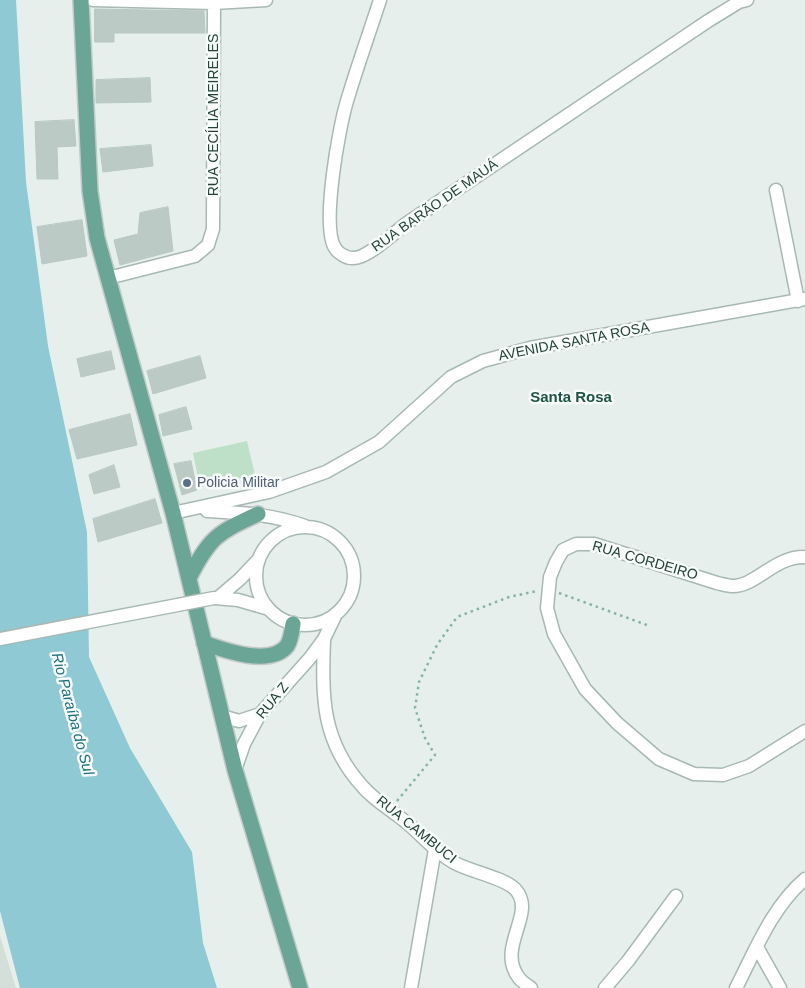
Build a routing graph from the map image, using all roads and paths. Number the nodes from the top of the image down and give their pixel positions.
1 (81, 0) edge
2 (93, 0) edge
3 (266, 0) edge
4 (380, 0) edge
5 (747, 0) edge
6 (214, 2) edge
7 (776, 190) dead end
8 (108, 278) junction
9 (802, 300) edge
10 (192, 510) junction
11 (173, 513) junction
12 (258, 514) junction
13 (310, 528) junction
14 (805, 557) edge
15 (260, 558) junction
16 (189, 578) junction
17 (548, 589) junction
18 (217, 597) junction
19 (269, 609) junction
20 (336, 614) junction
21 (293, 624) junction
22 (647, 625) dead end
23 (0, 639) edge
24 (324, 639) junction
25 (204, 643) junction
26 (260, 714) junction
27 (222, 716) junction
28 (805, 731) edge
29 (236, 770) junction
30 (390, 809) junction
31 (435, 849) junction
32 (805, 879) edge
33 (676, 896) dead end
34 (757, 947) junction
35 (300, 988) edge
36 (411, 988) edge
37 (531, 988) edge
38 (605, 988) edge
39 (736, 988) edge
40 (780, 988) edge

1 - 8 main road
2 - 6 street
3 - 6 street
4 - 5 street, RUA BARÃO DE MAUÁ
6 - 8 street, RUA CECÍLIA MEIRELES
7 - 9 street
8 - 11 main road
9 - 10 street, AVENIDA SANTA ROSA
10 - 11 street, AVENIDA SANTA ROSA
10 - 12 street
11 - 16 main road
12 - 13 street
12 - 16 main road
13 - 15 street
13 - 20 street
14 - 17 street, RUA CORDEIRO
15 - 18 street
15 - 19 street
16 - 25 main road
17 - 22 path
17 - 28 street, RUA CORDEIRO
17 - 30 path
18 - 19 street
18 - 23 street, bridge
19 - 21 street
20 - 21 street
20 - 24 street
21 - 25 main road
24 - 26 street, RUA Z
24 - 30 street, RUA CAMBUCI
25 - 27 main road
26 - 27 street
26 - 29 street, RUA Z
27 - 29 main road
29 - 35 main road
30 - 31 street, RUA CAMBUCI
31 - 36 street
31 - 37 street, RUA CAMBUCI
32 - 34 street
33 - 38 street
34 - 39 street
34 - 40 street

